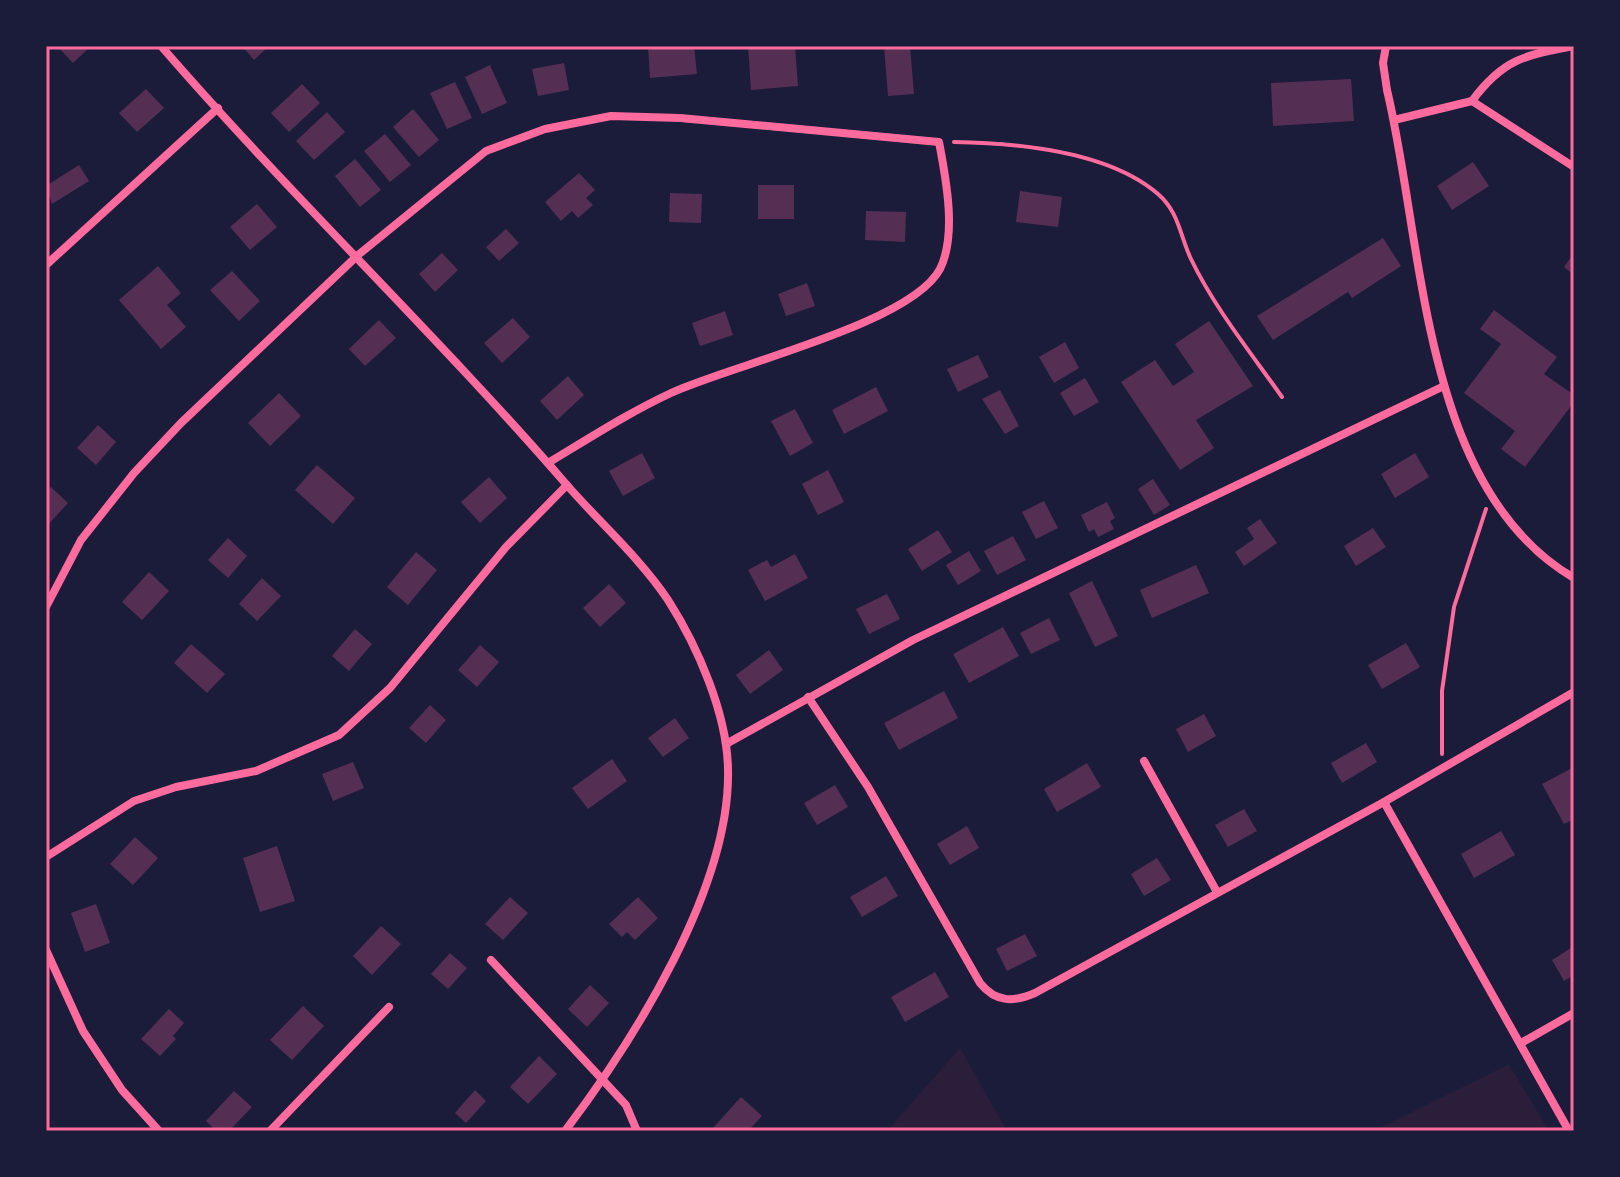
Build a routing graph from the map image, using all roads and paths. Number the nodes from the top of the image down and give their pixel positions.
1 (161, 46) edge
2 (1386, 46) edge
3 (1574, 46) edge
4 (1472, 101) junction
5 (218, 108) junction
6 (1394, 120) junction
7 (939, 142) junction
8 (1574, 167) edge
9 (358, 255) junction
10 (46, 265) edge
11 (1444, 386) junction
12 (1282, 397) dead end
13 (548, 463) junction
14 (567, 485) junction
15 (1490, 495) junction
16 (1574, 578) edge
17 (46, 607) edge
18 (1574, 692) edge
19 (808, 697) junction
20 (726, 744) junction
21 (1144, 761) dead end
22 (1442, 768) junction
23 (1384, 802) junction
24 (46, 857) edge
25 (1217, 892) junction
26 (46, 950) edge
27 (491, 960) dead end
28 (389, 1007) dead end
29 (1574, 1013) edge
30 (1521, 1043) junction
31 (604, 1080) junction
32 (159, 1131) edge
33 (270, 1131) edge
34 (565, 1131) edge
35 (637, 1131) edge
36 (1569, 1131) edge

1 - 5 street
2 - 6 street
3 - 4 street
4 - 6 street
4 - 8 street
5 - 9 street
5 - 10 street
6 - 11 street
7 - 9 street
7 - 12 path
7 - 13 street
9 - 13 street
9 - 17 street
11 - 15 street
11 - 19 street
13 - 14 street
14 - 20 street
14 - 24 street
15 - 16 street
15 - 22 path
18 - 22 street
19 - 20 street
19 - 25 street
20 - 31 street
21 - 25 street
22 - 23 street
23 - 25 street
23 - 30 street
26 - 32 street
27 - 31 street
28 - 33 street
29 - 30 street
30 - 36 street
31 - 34 street
31 - 35 street

